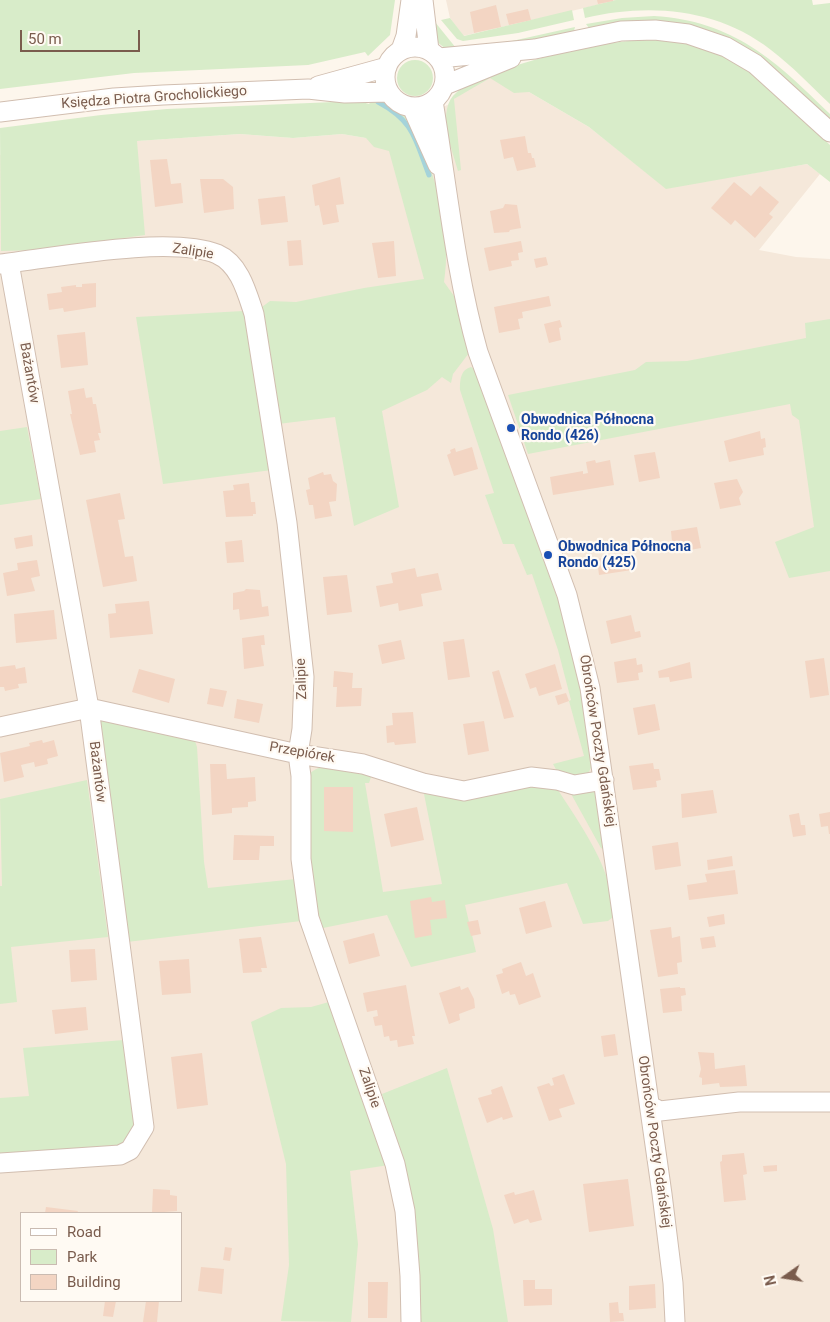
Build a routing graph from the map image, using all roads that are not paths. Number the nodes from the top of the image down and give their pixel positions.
1 (411, 0) edge
2 (423, 0) edge
3 (535, 49) junction
4 (400, 50) junction
5 (434, 54) junction
6 (387, 67) junction
7 (445, 85) junction
8 (308, 89) junction
9 (389, 92) junction
10 (433, 101) junction
11 (412, 107) junction
12 (0, 112) edge
13 (830, 132) edge
14 (444, 177) junction
15 (4, 264) edge
16 (90, 708) junction
17 (0, 727) edge
18 (298, 754) junction
19 (604, 780) junction
20 (830, 1102) edge
21 (650, 1106) junction
22 (0, 1163) edge
23 (411, 1322) edge
24 (675, 1322) edge

1 - 4 street
2 - 5 street
3 - 5 street
3 - 7 street
3 - 13 street
4 - 5 street
4 - 6 street
5 - 7 street
6 - 8 street, Księdza Piotra Grocholickiego
6 - 9 street
7 - 10 street
8 - 9 street, Księdza Piotra Grocholickiego
8 - 12 street, Księdza Piotra Grocholickiego
9 - 11 street
10 - 11 street
10 - 14 street, Obrońców Poczty Gdańskiej
11 - 14 street, Obrońców Poczty Gdańskiej
14 - 19 street, Obrońców Poczty Gdańskiej
15 - 16 street, Bażantów
15 - 18 street, Zalipie
16 - 17 street, Przepiórek
16 - 18 street, Przepiórek
16 - 22 street, Bażantów
18 - 19 street, Przepiórek
18 - 23 street, Zalipie
19 - 21 street, Obrońców Poczty Gdańskiej
20 - 21 street
21 - 24 street, Obrońców Poczty Gdańskiej

